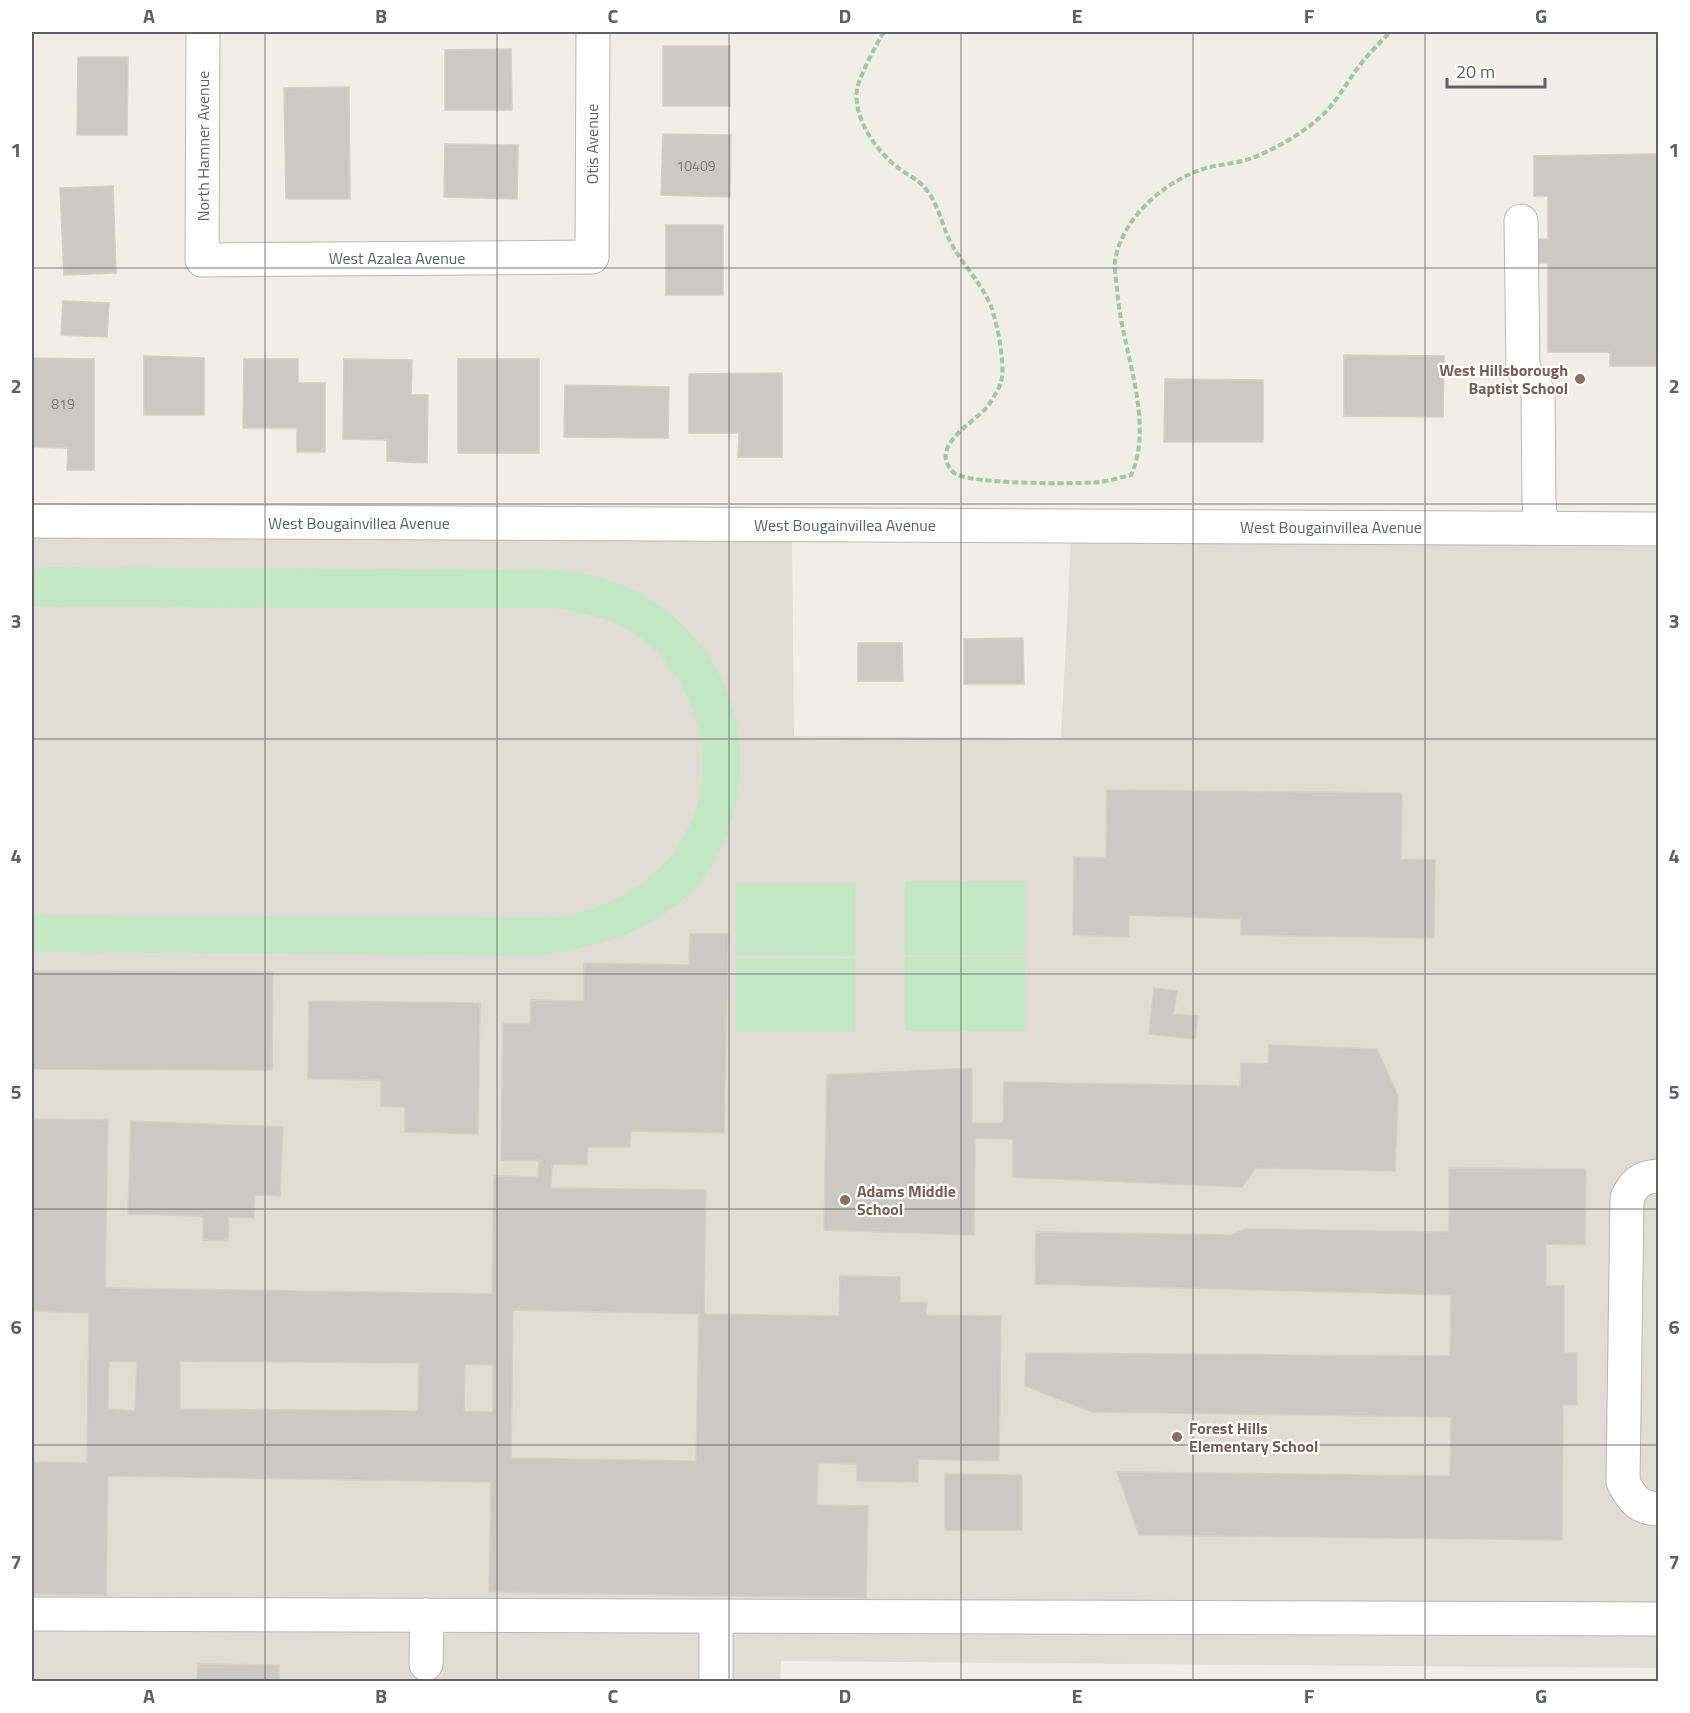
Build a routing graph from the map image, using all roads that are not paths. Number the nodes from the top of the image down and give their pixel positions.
1 (203, 32) edge
2 (593, 32) edge
3 (1521, 221) dead end
4 (592, 257) joint
5 (202, 260) joint
6 (32, 521) edge
7 (1541, 528) junction
8 (1659, 529) edge
9 (1659, 1176) edge
10 (1659, 1509) edge
11 (32, 1614) edge
12 (427, 1615) junction
13 (716, 1617) junction
14 (1659, 1619) edge
15 (426, 1664) dead end
16 (716, 1682) edge

1 - 5 street, North Hamner Avenue
2 - 4 street, Otis Avenue
3 - 7 street
4 - 5 street, West Azalea Avenue
6 - 7 street, West Bougainvillea Avenue
7 - 8 street, West Bougainvillea Avenue
9 - 10 street
11 - 12 street
12 - 13 street
12 - 15 street
13 - 14 street
13 - 16 street

